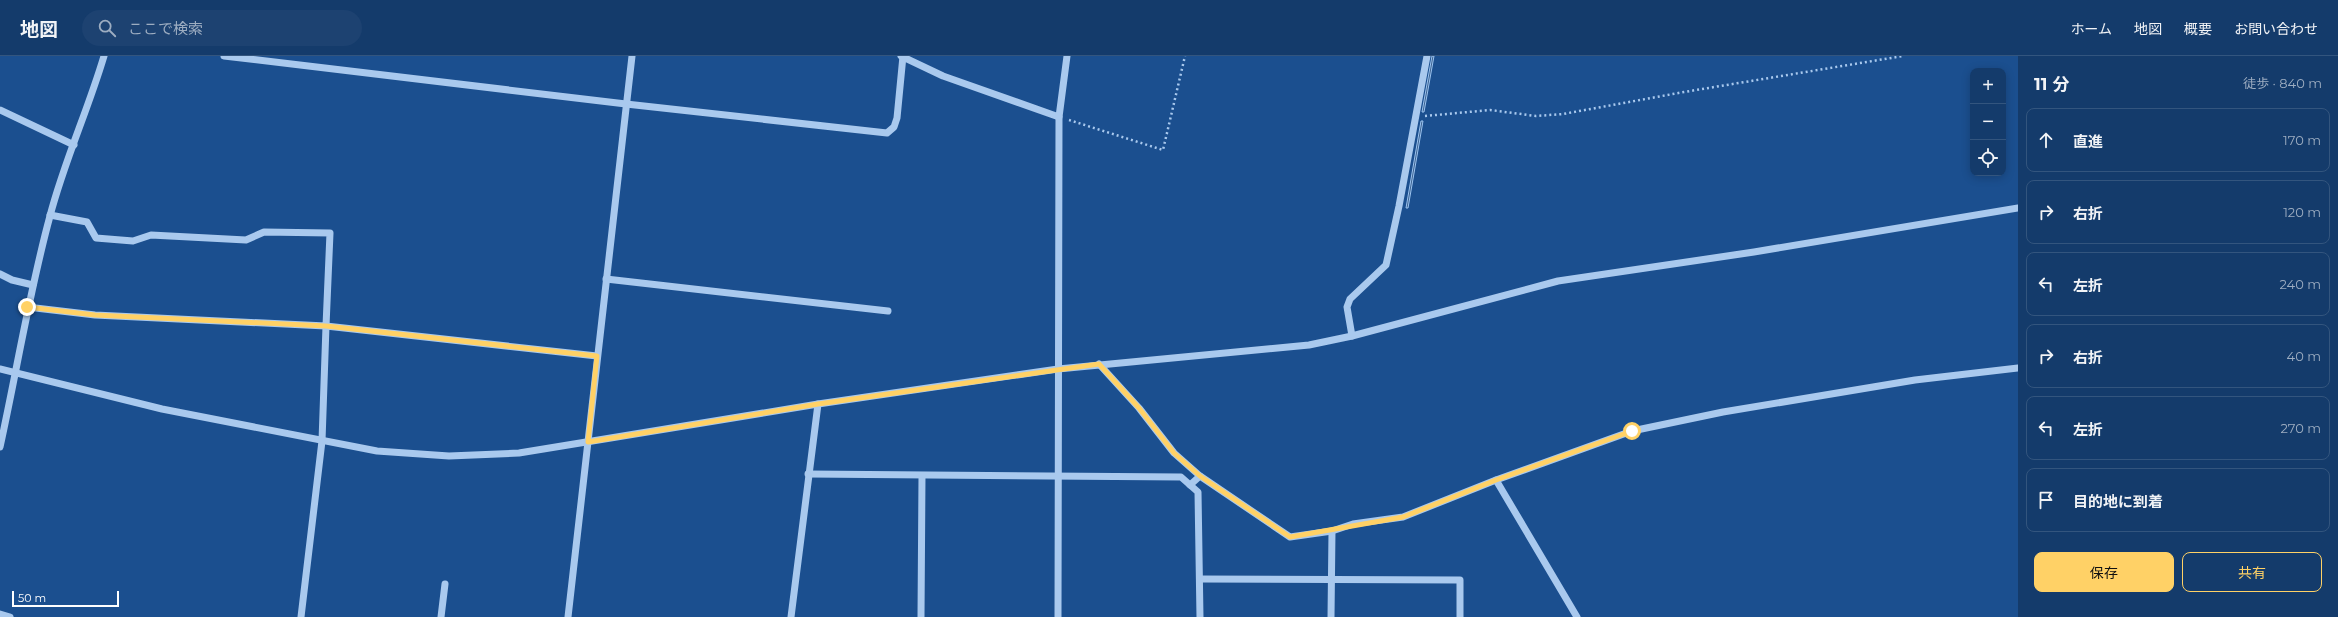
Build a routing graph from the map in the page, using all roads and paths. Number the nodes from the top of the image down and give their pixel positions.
1 (104, 56) edge
2 (224, 56) edge
3 (632, 56) edge
4 (902, 56) edge
5 (1067, 56) edge
6 (1185, 56) edge
7 (1426, 56) edge
8 (1903, 56) edge
9 (626, 104) junction
10 (0, 110) edge
11 (1059, 117) junction
12 (1415, 117) junction
13 (74, 145) junction
14 (2018, 208) edge
15 (50, 215) junction
16 (0, 274) edge
17 (606, 280) junction
18 (33, 285) junction
19 (27, 307) junction
20 (888, 311) dead end
21 (326, 326) junction
22 (1352, 336) junction
23 (597, 356) junction
24 (1099, 364) junction
25 (2018, 368) edge
26 (1058, 369) junction
27 (0, 370) edge
28 (17, 372) junction
29 (818, 404) junction
30 (322, 441) junction
31 (588, 442) junction
32 (0, 447) edge
33 (808, 474) junction
34 (1059, 475) junction
35 (922, 476) junction
36 (1200, 476) junction
37 (1496, 480) junction
38 (1190, 485) junction
39 (1332, 531) junction
40 (1200, 579) junction
41 (1332, 579) junction
42 (445, 584) dead end
43 (0, 614) edge
44 (10, 617) edge
45 (301, 617) edge
46 (441, 617) edge
47 (568, 617) edge
48 (791, 617) edge
49 (921, 617) edge
50 (1058, 617) edge
51 (1200, 617) edge
52 (1332, 617) edge
53 (1460, 617) edge
54 (1577, 617) edge

1 - 13 street
2 - 9 street
3 - 9 street
4 - 9 street
4 - 11 street
5 - 11 street
6 - 11 path
7 - 12 street
8 - 12 path
9 - 17 street
10 - 13 street
11 - 26 street
12 - 22 street
13 - 15 street
14 - 22 street
15 - 18 street
15 - 21 street
16 - 18 street
17 - 20 street
17 - 23 street
18 - 19 street
19 - 21 street
19 - 28 street
21 - 23 street
21 - 30 street
22 - 24 street
23 - 31 street
24 - 26 street
24 - 36 street
25 - 37 street
26 - 29 street
26 - 34 street
27 - 28 street
28 - 30 street
28 - 32 street
29 - 31 street
29 - 33 street
30 - 31 street
30 - 45 street
31 - 47 street
33 - 35 street
33 - 48 street
34 - 35 street
34 - 38 street
34 - 50 street
35 - 49 street
36 - 38 street
36 - 39 street
37 - 39 street
37 - 54 street
38 - 40 street
39 - 41 street
40 - 41 street
40 - 51 street
41 - 52 street
41 - 53 street
42 - 46 street
43 - 44 street

